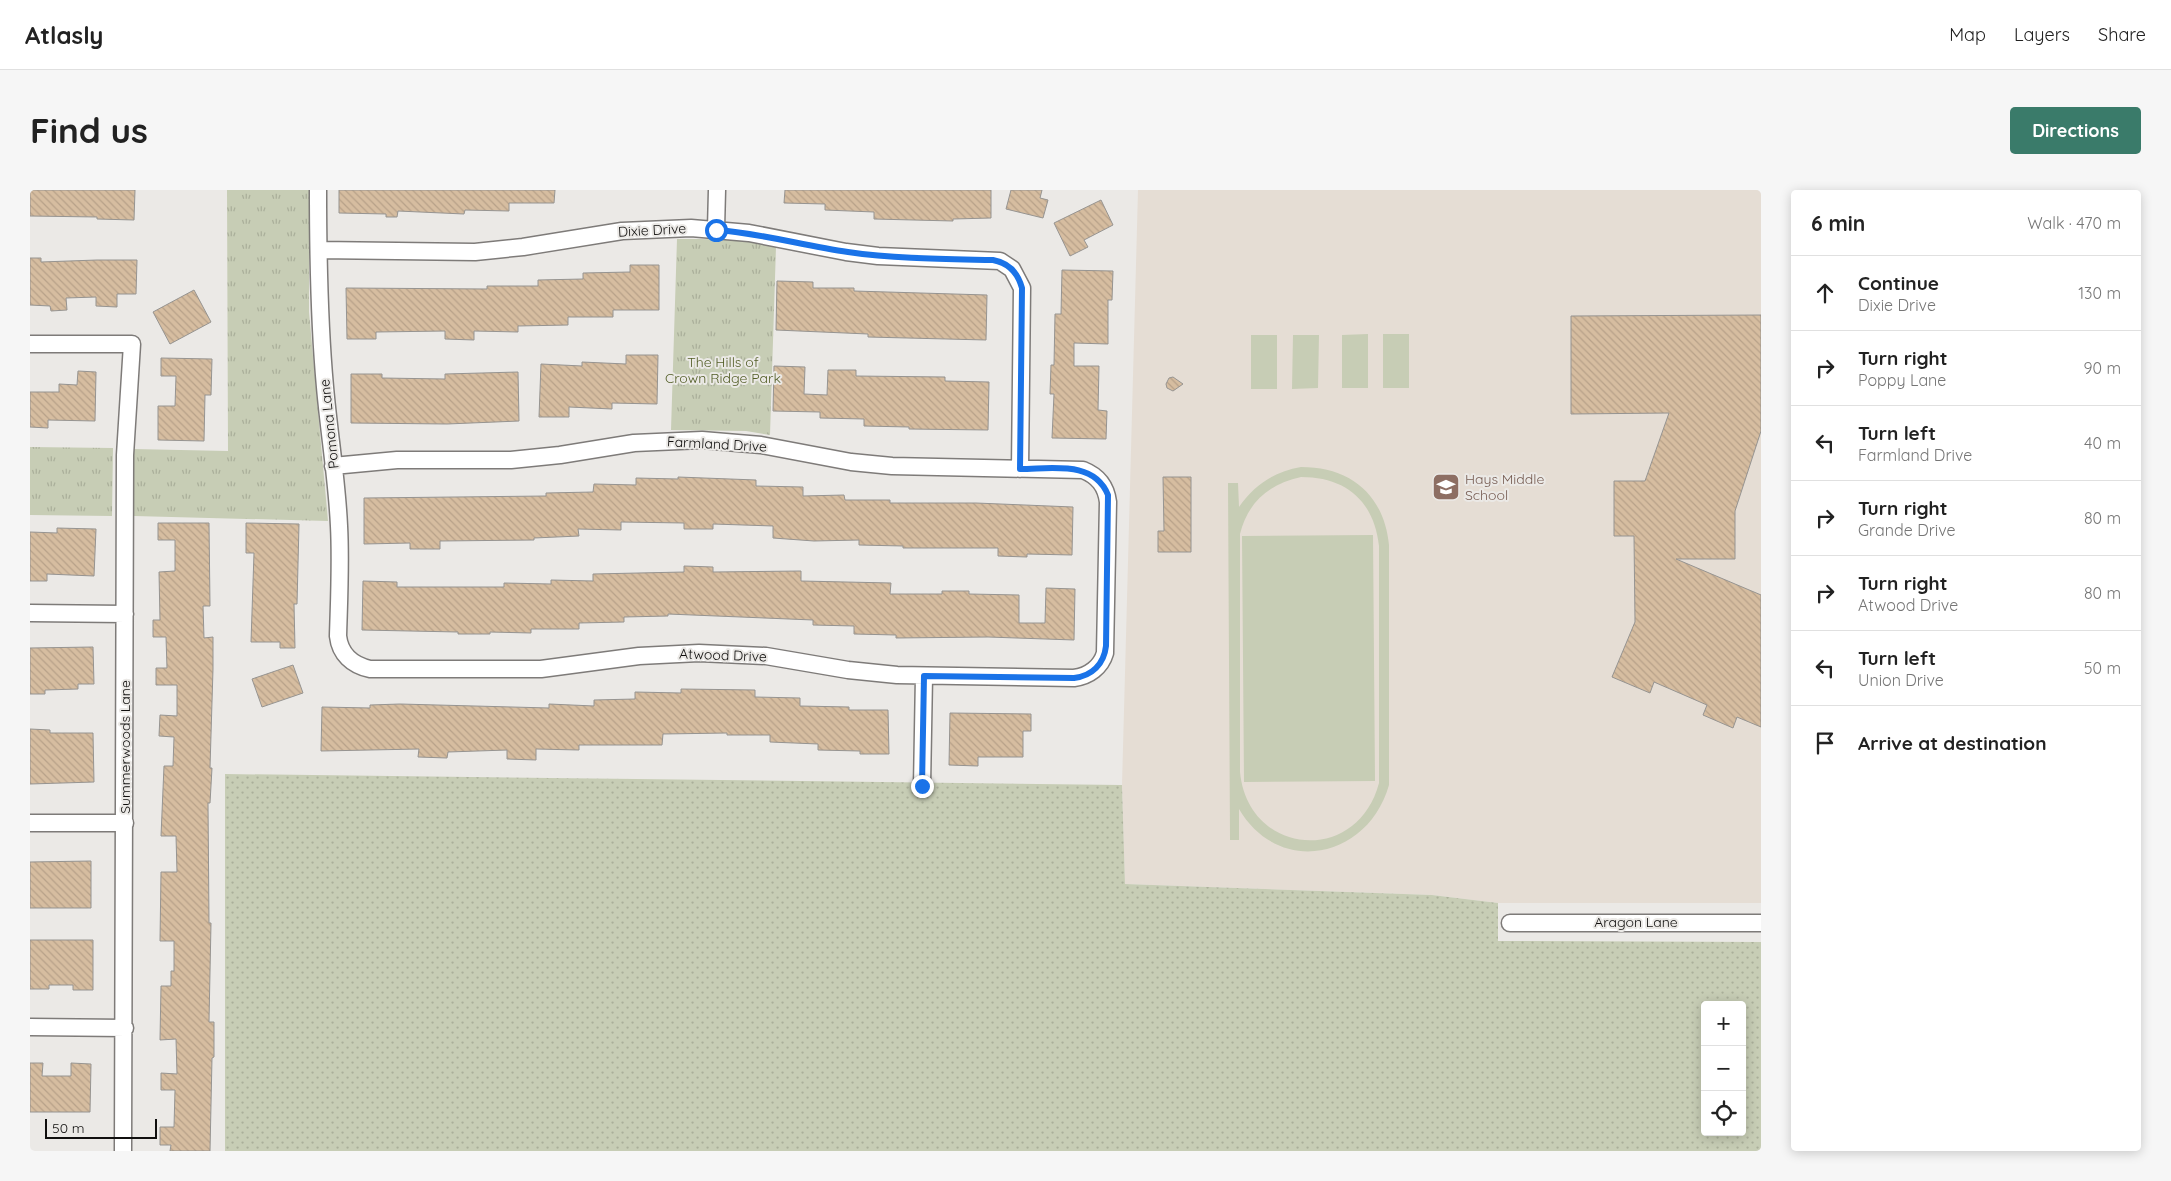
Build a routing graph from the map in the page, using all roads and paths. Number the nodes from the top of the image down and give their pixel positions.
1 (318, 190) edge
2 (717, 190) edge
3 (716, 230) junction
4 (318, 250) junction
5 (30, 344) edge
6 (333, 466) junction
7 (1020, 469) junction
8 (30, 613) edge
9 (125, 614) junction
10 (346, 656) joint
11 (1099, 666) joint
12 (924, 676) junction
13 (922, 786) dead end
14 (30, 823) edge
15 (125, 823) junction
16 (1510, 923) dead end
17 (1761, 923) edge
18 (30, 1027) edge
19 (125, 1028) junction
20 (123, 1151) edge

1 - 4 street, Pomona Lane
2 - 3 street
3 - 4 street, Dixie Drive
3 - 7 street, Dixie Drive
4 - 6 street, Pomona Lane
5 - 9 street, Summerwoods Lane
6 - 7 street, Farmland Drive
6 - 10 street, Pomona Lane
7 - 11 street, Farmland Drive
8 - 9 street
9 - 15 street, Summerwoods Lane
10 - 12 street, Atwood Drive
11 - 12 street, Atwood Drive
12 - 13 street
14 - 15 street
15 - 19 street, Summerwoods Lane
16 - 17 street, Aragon Lane
18 - 19 street
19 - 20 street, Summerwoods Lane

